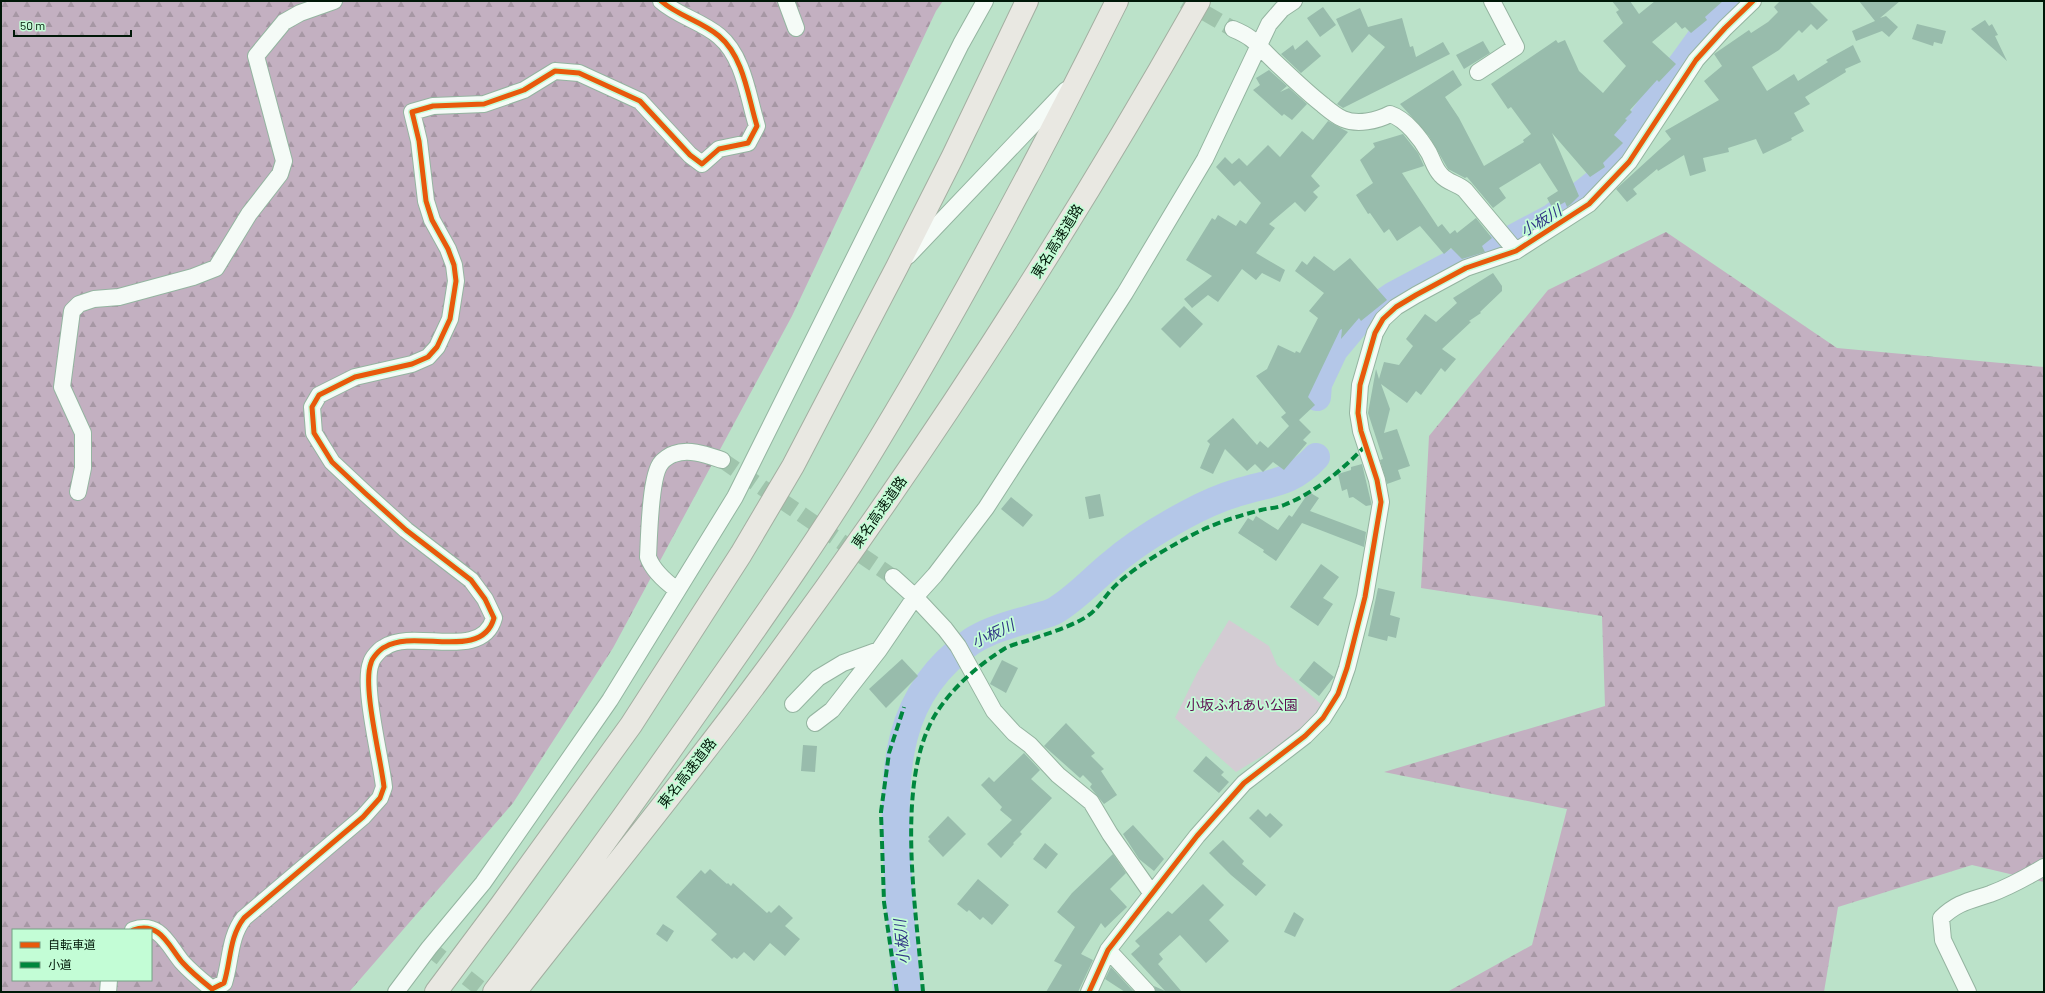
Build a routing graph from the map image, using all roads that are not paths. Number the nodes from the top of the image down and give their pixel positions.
1 (334, 1) edge
2 (661, 1) edge
3 (786, 1) edge
4 (985, 1) edge
5 (1027, 1) edge
6 (1117, 1) edge
7 (1199, 1) edge
8 (1294, 1) edge
9 (1492, 1) edge
10 (1753, 1) edge
11 (796, 28) dead end
12 (1233, 29) tunnel mouth
13 (1260, 44) junction
14 (1478, 72) dead end
15 (1080, 76) junction
16 (1516, 251) junction
17 (897, 267) junction
18 (722, 460) tunnel mouth
19 (78, 492) dead end
20 (893, 576) tunnel mouth
21 (677, 590) junction
22 (915, 597) junction
23 (879, 650) junction
24 (793, 704) dead end
25 (815, 723) dead end
26 (2044, 867) edge
27 (1152, 894) junction
28 (136, 929) edge
29 (148, 929) edge
30 (152, 930) edge
31 (1108, 950) junction
32 (109, 981) edge
33 (108, 992) edge
34 (396, 992) edge
35 (436, 992) edge
36 (494, 992) edge
37 (515, 992) edge
38 (1089, 992) edge
39 (1147, 992) edge
40 (1968, 992) edge

1 - 19 street
2 - 30 street
3 - 11 street
4 - 21 street
5 - 17 highway
6 - 15 highway, 東名高速道路
7 - 37 highway, 東名高速道路
8 - 13 street
9 - 14 street
10 - 16 street
12 - 13 street
13 - 16 street
13 - 22 street
15 - 17 street
15 - 36 highway, 東名高速道路
16 - 27 street
17 - 35 highway
18 - 21 street
20 - 22 street
21 - 34 street
22 - 23 street
22 - 27 street
23 - 24 street
23 - 25 street
26 - 40 street
27 - 31 street
28 - 29 street
31 - 38 street
31 - 39 street
32 - 33 street

